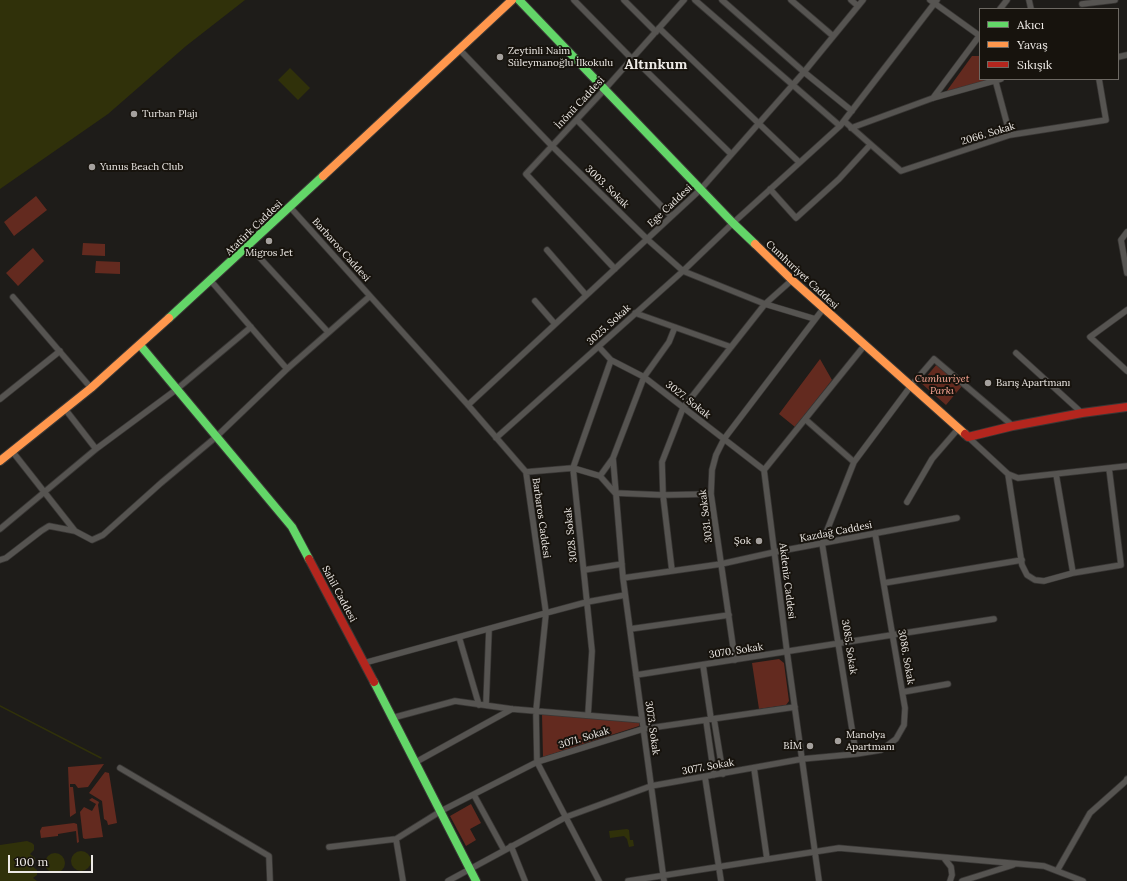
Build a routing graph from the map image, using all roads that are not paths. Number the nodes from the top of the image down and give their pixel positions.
1 (512, 0) edge
2 (518, 0) edge
3 (574, 0) edge
4 (624, 0) edge
5 (684, 0) edge
6 (695, 0) edge
7 (722, 0) edge
8 (791, 0) edge
9 (851, 0) edge
10 (863, 0) edge
11 (1007, 0) edge
12 (1115, 0) edge
13 (934, 1) edge
14 (1083, 4) edge
15 (858, 6) junction
16 (1001, 8) edge
17 (658, 30) junction
18 (979, 35) edge
19 (833, 36) junction
20 (979, 37) edge
21 (459, 49) junction
22 (633, 58) junction
23 (804, 72) junction
24 (994, 80) edge
25 (997, 80) edge
26 (1098, 80) edge
27 (792, 85) junction
28 (605, 90) junction
29 (933, 98) junction
30 (852, 111) junction
31 (577, 120) junction
32 (758, 123) junction
33 (842, 124) junction
34 (851, 128) junction
35 (1010, 135) junction
36 (870, 145) junction
37 (552, 146) junction
38 (731, 154) junction
39 (799, 162) junction
40 (701, 189) junction
41 (770, 189) junction
42 (290, 207) junction
43 (671, 216) junction
44 (733, 223) junction
45 (1127, 232) edge
46 (647, 239) junction
47 (250, 246) junction
48 (547, 250) dead end
49 (615, 269) junction
50 (683, 271) junction
51 (1127, 273) edge
52 (792, 280) junction
53 (211, 282) junction
54 (586, 295) junction
55 (370, 296) junction
56 (13, 297) dead end
57 (535, 301) dead end
58 (765, 304) junction
59 (823, 309) junction
60 (1127, 310) edge
61 (635, 313) junction
62 (815, 319) junction
63 (555, 324) junction
64 (251, 327) junction
65 (675, 327) junction
66 (328, 332) junction
67 (140, 345) junction
68 (864, 346) junction
69 (599, 347) junction
70 (731, 347) junction
71 (60, 351) junction
72 (1016, 353) dead end
73 (611, 360) junction
74 (287, 369) junction
75 (1127, 372) edge
76 (644, 377) junction
77 (910, 387) junction
78 (91, 388) junction
79 (177, 389) junction
80 (0, 400) edge
81 (468, 405) junction
82 (1127, 407) edge
83 (682, 408) junction
84 (65, 409) junction
85 (1082, 413) junction
86 (805, 420) junction
87 (1013, 426) junction
88 (958, 429) junction
89 (216, 437) junction
90 (968, 437) junction
91 (496, 438) junction
92 (724, 439) junction
93 (96, 449) junction
94 (12, 451) junction
95 (613, 458) junction
96 (1, 459) edge
97 (854, 462) junction
98 (1127, 466) edge
99 (573, 468) junction
100 (1109, 468) junction
101 (764, 470) junction
102 (526, 472) junction
103 (1008, 474) junction
104 (1056, 474) junction
105 (600, 476) junction
106 (45, 493) junction
107 (615, 493) junction
108 (711, 494) junction
109 (663, 495) junction
110 (907, 502) dead end
111 (957, 518) dead end
112 (0, 528) edge
113 (75, 531) junction
114 (876, 534) junction
115 (822, 544) junction
116 (775, 552) junction
117 (0, 560) edge
118 (1022, 560) junction
119 (622, 564) junction
120 (721, 564) junction
121 (584, 570) junction
122 (672, 571) junction
123 (1073, 573) junction
124 (623, 578) junction
125 (884, 583) junction
126 (625, 595) junction
127 (587, 602) junction
128 (546, 612) junction
129 (729, 615) junction
130 (994, 619) dead end
131 (489, 629) junction
132 (630, 629) junction
133 (893, 635) junction
134 (459, 637) junction
135 (839, 644) junction
136 (787, 652) junction
137 (735, 660) junction
138 (364, 663) junction
139 (703, 665) junction
140 (636, 675) junction
141 (948, 684) dead end
142 (903, 692) junction
143 (479, 704) junction
144 (486, 706) junction
145 (795, 707) junction
146 (512, 709) junction
147 (536, 711) junction
148 (588, 715) junction
149 (392, 718) junction
150 (710, 719) junction
151 (642, 720) junction
152 (643, 729) junction
153 (856, 754) junction
154 (802, 760) junction
155 (416, 762) junction
156 (537, 762) junction
157 (120, 768) dead end
158 (754, 768) junction
159 (723, 774) junction
160 (714, 776) junction
161 (705, 777) junction
162 (1127, 779) edge
163 (651, 786) junction
164 (474, 794) junction
165 (441, 811) junction
166 (566, 817) junction
167 (396, 839) junction
168 (511, 846) junction
169 (329, 847) dead end
170 (504, 850) junction
171 (815, 851) junction
172 (944, 858) junction
173 (767, 859) junction
174 (1016, 864) junction
175 (719, 867) junction
176 (470, 869) junction
177 (1058, 871) junction
178 (663, 879) edge
179 (270, 881) edge
180 (403, 881) edge
181 (448, 881) edge
182 (476, 881) edge
183 (525, 881) edge
184 (599, 881) edge
185 (628, 881) edge
186 (721, 881) edge
187 (819, 881) edge
188 (950, 881) edge
189 (962, 881) edge
190 (1083, 881) edge

1 - 21 street, Atatürk Caddesi
2 - 28 street, Cumhuriyet Caddesi
3 - 22 street
4 - 17 street
5 - 17 street, İnönü Caddesi
6 - 27 street
7 - 23 street
8 - 19 street
9 - 15 street
10 - 15 street, Ege Caddesi
11 - 16 street
12 - 14 street
13 - 18 street
13 - 30 street, 3025. Sokak
15 - 19 street, Ege Caddesi
17 - 22 street, İnönü Caddesi
17 - 32 street
19 - 23 street, Ege Caddesi
20 - 29 street
21 - 37 street, 3003. Sokak
21 - 42 street, Atatürk Caddesi
22 - 28 street, İnönü Caddesi
22 - 38 street
23 - 27 street, Ege Caddesi
23 - 30 street
24 - 29 street
25 - 35 street
26 - 35 street, 2066. Sokak
27 - 32 street, Ege Caddesi
27 - 33 street
28 - 31 street, İnönü Caddesi
28 - 40 street, Cumhuriyet Caddesi
29 - 34 street
30 - 33 street, 3025. Sokak
31 - 37 street, İnönü Caddesi
31 - 43 street
32 - 38 street, Ege Caddesi
32 - 39 street
33 - 34 street
33 - 39 street, 3025. Sokak
34 - 36 street
35 - 36 street, 2066. Sokak
36 - 41 street
37 - 46 street, 3003. Sokak
37 - 49 street, İnönü Caddesi
38 - 40 street, Ege Caddesi
39 - 41 street, 3025. Sokak
40 - 43 street, Ege Caddesi
40 - 44 street, Cumhuriyet Caddesi
41 - 44 street, 3025. Sokak
42 - 47 street, Atatürk Caddesi
42 - 55 street, Barbaros Caddesi
43 - 46 street, Ege Caddesi
44 - 50 street, 3025. Sokak
44 - 52 street, Cumhuriyet Caddesi
45 - 51 street
46 - 49 street, Ege Caddesi
46 - 50 street, 3003. Sokak
47 - 53 street, Atatürk Caddesi
47 - 66 street
48 - 54 street
49 - 54 street, Ege Caddesi
50 - 58 street, 3003. Sokak
50 - 61 street, 3025. Sokak
52 - 58 street
52 - 59 street, Cumhuriyet Caddesi
53 - 64 street
53 - 67 street, Atatürk Caddesi
54 - 63 street, Ege Caddesi
55 - 66 street
55 - 81 street, Barbaros Caddesi
56 - 71 street
57 - 63 street
58 - 62 street, 3003. Sokak
58 - 70 street
59 - 62 street, 3031. Sokak
59 - 68 street, Cumhuriyet Caddesi
60 - 75 street
61 - 65 street
61 - 69 street, 3025. Sokak
62 - 92 street, 3031. Sokak
63 - 81 street, Ege Caddesi
64 - 74 street
64 - 79 street
65 - 70 street
65 - 76 street
66 - 74 street
67 - 78 street, Atatürk Caddesi
67 - 79 street, Sahil Caddesi
68 - 77 street, Cumhuriyet Caddesi
68 - 86 street
69 - 73 street, 3027. Sokak
69 - 91 street, 3025. Sokak
70 - 83 street
71 - 78 street
71 - 80 street
72 - 85 street
73 - 76 street, 3027. Sokak
73 - 99 street, 3028. Sokak
74 - 89 street
76 - 83 street, 3027. Sokak
76 - 95 street
77 - 87 street
77 - 88 street, Cumhuriyet Caddesi
77 - 97 street
78 - 84 street, Atatürk Caddesi
79 - 89 street, Sahil Caddesi
79 - 93 street
81 - 91 street, Barbaros Caddesi
82 - 85 street
83 - 92 street, 3027. Sokak
83 - 109 street
84 - 93 street
84 - 94 street, Atatürk Caddesi
85 - 87 street
86 - 97 street
86 - 101 street
87 - 90 street
88 - 90 street, Cumhuriyet Caddesi
88 - 110 street
89 - 113 street
89 - 138 street, Sahil Caddesi
90 - 103 street
91 - 102 street, Barbaros Caddesi
92 - 101 street, 3027. Sokak
92 - 108 street, 3031. Sokak
93 - 106 street
94 - 96 street, Atatürk Caddesi
94 - 106 street
95 - 105 street
95 - 107 street, 3073. Sokak
97 - 115 street
98 - 100 street
99 - 102 street
99 - 105 street
99 - 121 street, 3028. Sokak
100 - 104 street
100 - 123 street
101 - 116 street, Akdeniz Caddesi
102 - 128 street, Barbaros Caddesi
103 - 104 street
103 - 118 street
104 - 123 street
105 - 107 street
106 - 112 street
106 - 113 street
107 - 109 street
107 - 119 street, 3073. Sokak
108 - 109 street
108 - 120 street, 3031. Sokak
109 - 122 street
111 - 114 street, Kazdağ Caddesi
113 - 117 street
114 - 115 street, Kazdağ Caddesi
114 - 125 street, 3086. Sokak
115 - 116 street, Kazdağ Caddesi
115 - 135 street, 3085. Sokak
116 - 120 street, Kazdağ Caddesi
116 - 136 street, Akdeniz Caddesi
118 - 123 street
118 - 125 street
119 - 121 street
119 - 124 street, 3073. Sokak
120 - 122 street, Kazdağ Caddesi
120 - 129 street, 3031. Sokak
121 - 127 street, 3028. Sokak
122 - 124 street, Kazdağ Caddesi
124 - 126 street, 3073. Sokak
125 - 133 street, 3086. Sokak
126 - 127 street
126 - 132 street, 3073. Sokak
127 - 128 street
127 - 148 street, 3028. Sokak
128 - 131 street
128 - 147 street, Barbaros Caddesi
129 - 132 street
129 - 137 street, 3031. Sokak
130 - 133 street, 3070. Sokak
131 - 134 street
131 - 144 street
132 - 140 street, 3073. Sokak
133 - 135 street, 3070. Sokak
133 - 142 street, 3086. Sokak
134 - 138 street
134 - 143 street
135 - 136 street, 3070. Sokak
135 - 153 street, 3085. Sokak
136 - 137 street, 3070. Sokak
136 - 145 street, Akdeniz Caddesi
137 - 139 street, 3070. Sokak
138 - 149 street, Sahil Caddesi
139 - 140 street, 3070. Sokak
139 - 150 street
140 - 151 street, 3073. Sokak
141 - 142 street
142 - 153 street, 3086. Sokak
143 - 144 street
143 - 149 street
144 - 146 street
145 - 150 street, 3071. Sokak
145 - 154 street, Akdeniz Caddesi
146 - 147 street
146 - 155 street
147 - 148 street
147 - 156 street, Barbaros Caddesi
148 - 151 street
149 - 155 street, Sahil Caddesi
150 - 152 street, 3071. Sokak
150 - 159 street
150 - 160 street
151 - 152 street, 3073. Sokak
152 - 156 street, 3071. Sokak
152 - 163 street, 3073. Sokak
153 - 154 street, 3077. Sokak
154 - 158 street, 3077. Sokak
154 - 171 street, Akdeniz Caddesi
155 - 165 street, Sahil Caddesi
156 - 164 street, 3071. Sokak
156 - 166 street, Barbaros Caddesi
157 - 179 street
158 - 159 street, 3077. Sokak
158 - 173 street
159 - 160 street, 3077. Sokak
160 - 161 street, 3077. Sokak
161 - 163 street, 3077. Sokak
161 - 175 street
162 - 177 street
163 - 166 street, 3077. Sokak
163 - 178 street, 3073. Sokak
164 - 165 street, 3071. Sokak
164 - 170 street
165 - 167 street, 3071. Sokak
165 - 176 street, Sahil Caddesi
166 - 168 street, 3077. Sokak
166 - 184 street, Barbaros Caddesi
167 - 169 street
167 - 180 street
168 - 170 street, 3077. Sokak
168 - 183 street
170 - 176 street, 3077. Sokak
171 - 172 street
171 - 173 street
171 - 187 street, Akdeniz Caddesi
172 - 174 street
172 - 188 street
173 - 175 street
174 - 177 street
174 - 189 street
175 - 178 street
175 - 186 street
176 - 181 street, 3077. Sokak
176 - 182 street, Sahil Caddesi
177 - 190 street
178 - 185 street

